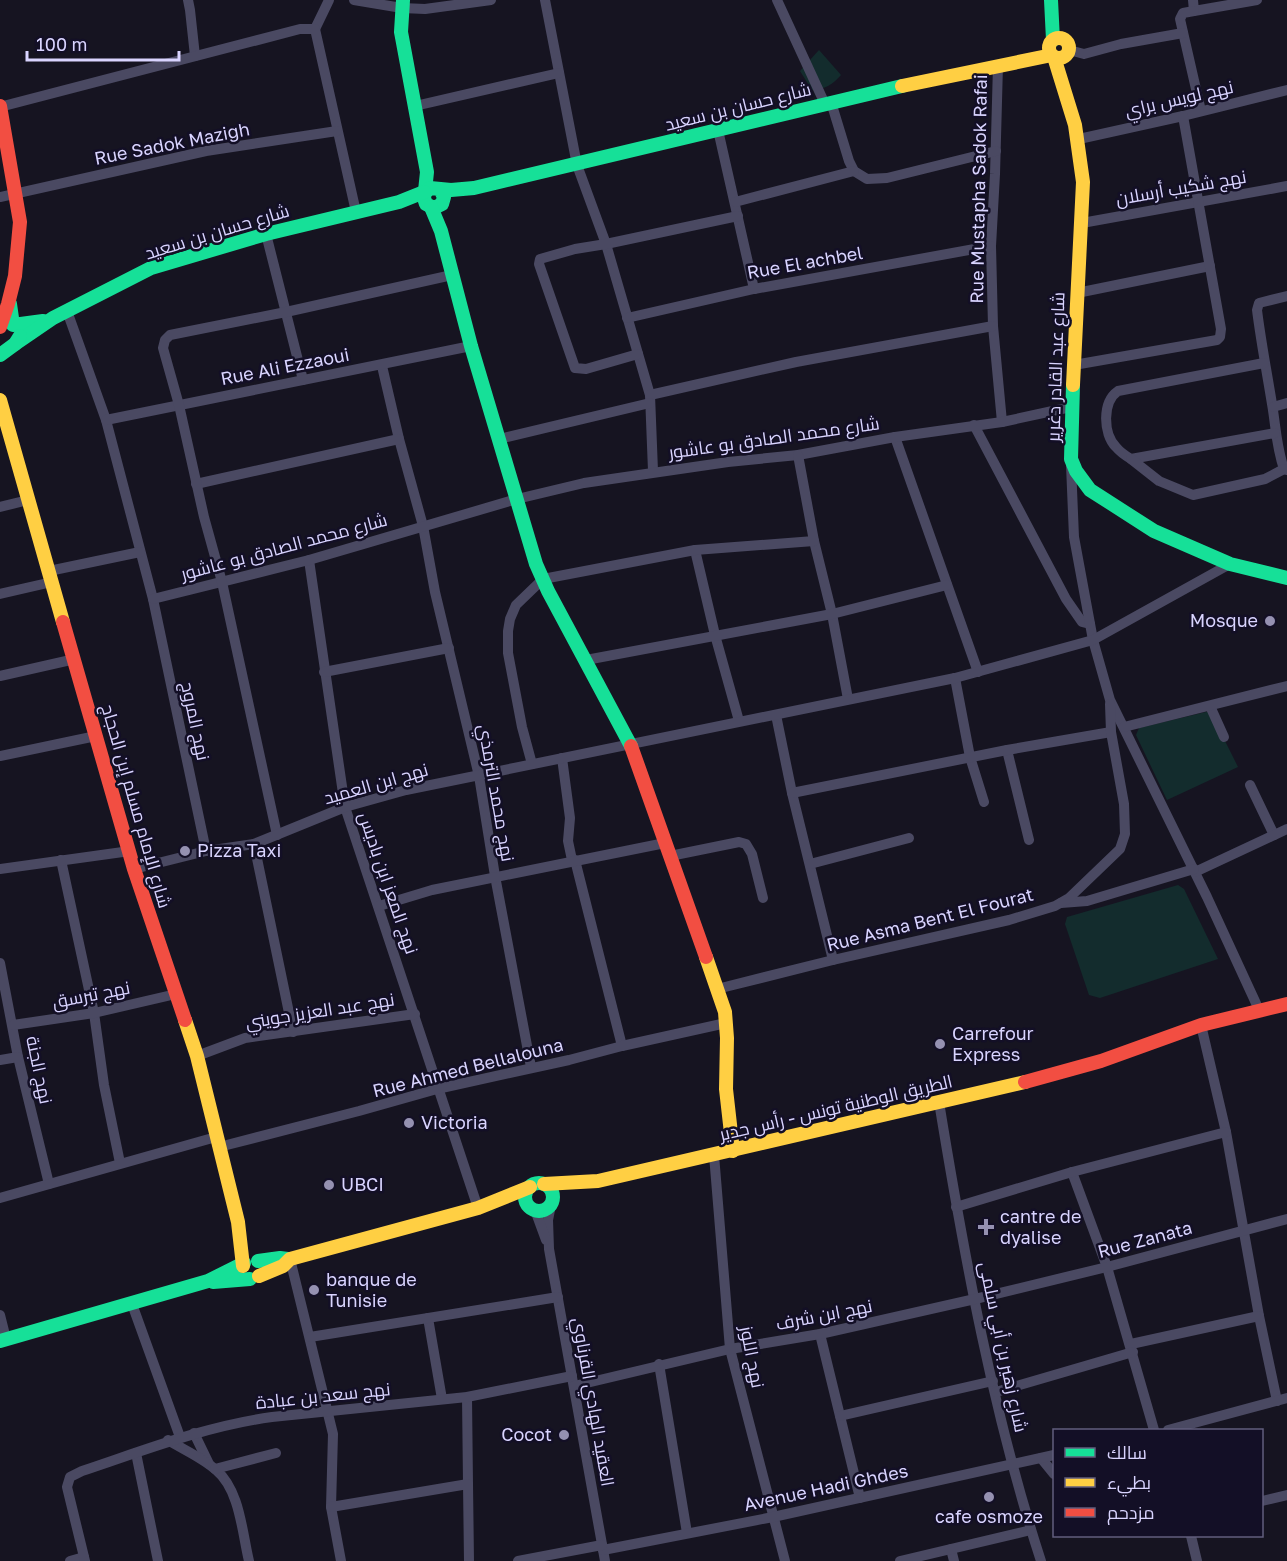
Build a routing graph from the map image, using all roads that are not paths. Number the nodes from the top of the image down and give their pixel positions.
1 (188, 0) edge
2 (329, 0) edge
3 (354, 0) edge
4 (491, 0) edge
5 (545, 0) edge
6 (777, 0) edge
7 (1257, 0) edge
8 (1052, 1) edge
9 (403, 4) edge
10 (1193, 5) edge
11 (315, 29) junction
12 (1183, 33) junction
13 (1059, 48) junction
14 (195, 56) junction
15 (1004, 63) junction
16 (559, 74) junction
17 (1287, 90) edge
18 (828, 103) junction
19 (415, 106) junction
20 (0, 107) edge
21 (1201, 111) junction
22 (1183, 116) junction
23 (718, 130) junction
24 (337, 131) junction
25 (1079, 139) junction
26 (996, 151) junction
27 (577, 165) junction
28 (854, 171) junction
29 (1287, 186) edge
30 (15, 194) junction
31 (0, 197) edge
32 (434, 197) junction
33 (1199, 201) junction
34 (735, 202) junction
35 (356, 212) junction
36 (738, 216) junction
37 (1082, 223) junction
38 (266, 234) junction
39 (606, 244) junction
40 (991, 246) junction
41 (1210, 266) junction
42 (452, 275) junction
43 (754, 289) junction
44 (1077, 293) junction
45 (1287, 296) edge
46 (67, 311) junction
47 (286, 312) junction
48 (53, 318) junction
49 (627, 318) junction
50 (4, 327) edge
51 (993, 327) junction
52 (15, 344) junction
53 (471, 346) junction
54 (638, 354) junction
55 (1, 356) edge
56 (1264, 363) junction
57 (382, 366) junction
58 (1074, 366) junction
59 (303, 380) junction
60 (650, 399) junction
61 (0, 400) edge
62 (1287, 403) edge
63 (179, 405) junction
64 (1071, 407) junction
65 (1273, 407) junction
66 (106, 420) junction
67 (1002, 422) junction
68 (974, 425) junction
69 (1275, 433) junction
70 (895, 437) junction
71 (399, 439) junction
72 (499, 439) junction
73 (798, 455) junction
74 (1071, 459) junction
75 (1131, 459) junction
76 (1286, 469) edge
77 (653, 471) junction
78 (196, 484) junction
79 (517, 499) junction
80 (28, 500) junction
81 (0, 507) edge
82 (423, 526) junction
83 (814, 541) junction
84 (695, 550) junction
85 (140, 552) junction
86 (309, 560) junction
87 (1230, 564) junction
88 (51, 577) junction
89 (1287, 578) edge
90 (543, 579) junction
91 (222, 582) junction
92 (947, 585) junction
93 (0, 594) edge
94 (153, 599) junction
95 (831, 614) junction
96 (1090, 624) junction
97 (715, 635) junction
98 (1093, 640) junction
99 (449, 648) junction
100 (75, 659) junction
101 (586, 660) junction
102 (324, 672) junction
103 (978, 672) junction
104 (0, 676) edge
105 (955, 678) junction
106 (1287, 686) edge
107 (848, 699) junction
108 (1110, 700) junction
109 (1210, 706) junction
110 (776, 716) junction
111 (740, 721) junction
112 (1124, 727) junction
113 (1111, 732) junction
114 (96, 736) junction
115 (1224, 737) dead end
116 (630, 743) junction
117 (1007, 750) junction
118 (0, 756) edge
119 (970, 757) junction
120 (562, 758) junction
121 (532, 764) junction
122 (479, 776) junction
123 (1250, 785) dead end
124 (792, 793) junction
125 (984, 802) dead end
126 (345, 807) junction
127 (1287, 829) edge
128 (277, 835) junction
129 (1274, 835) junction
130 (909, 838) dead end
131 (1029, 840) dead end
132 (665, 843) junction
133 (254, 844) junction
134 (130, 851) junction
135 (206, 851) junction
136 (670, 856) junction
137 (61, 860) junction
138 (574, 860) junction
139 (810, 864) junction
140 (0, 869) edge
141 (134, 869) junction
142 (1195, 871) junction
143 (495, 876) junction
144 (763, 898) dead end
145 (1060, 903) junction
146 (379, 906) junction
147 (833, 960) junction
148 (0, 963) edge
149 (2, 982) edge
150 (717, 989) junction
151 (176, 994) junction
152 (1287, 1004) edge
153 (1260, 1012) junction
154 (94, 1013) junction
155 (415, 1014) junction
156 (726, 1023) junction
157 (1201, 1024) junction
158 (13, 1025) junction
159 (293, 1032) junction
160 (622, 1046) junction
161 (197, 1056) junction
162 (18, 1057) junction
163 (0, 1060) edge
164 (531, 1068) junction
165 (437, 1089) junction
166 (939, 1102) junction
167 (1226, 1132) junction
168 (217, 1142) junction
169 (724, 1153) junction
170 (120, 1163) junction
171 (1072, 1172) junction
172 (598, 1181) junction
173 (49, 1184) junction
174 (537, 1186) junction
175 (0, 1198) edge
176 (551, 1204) junction
177 (956, 1206) junction
178 (478, 1208) junction
179 (534, 1210) junction
180 (1287, 1219) edge
181 (238, 1222) junction
182 (1243, 1230) junction
183 (549, 1248) junction
184 (290, 1260) junction
185 (258, 1261) junction
186 (243, 1265) junction
187 (1107, 1267) junction
188 (255, 1277) junction
189 (208, 1281) junction
190 (558, 1297) junction
191 (975, 1299) junction
192 (132, 1304) junction
193 (0, 1315) edge
194 (1259, 1316) junction
195 (428, 1318) junction
196 (820, 1334) junction
197 (310, 1337) junction
198 (3, 1340) edge
199 (1132, 1348) junction
200 (730, 1349) junction
201 (659, 1364) junction
202 (573, 1381) junction
203 (994, 1387) junction
204 (467, 1397) junction
205 (442, 1399) junction
206 (1285, 1399) edge
207 (328, 1411) junction
208 (840, 1416) junction
209 (1153, 1429) edge
210 (1174, 1429) edge
211 (194, 1433) junction
212 (180, 1437) junction
213 (168, 1440) junction
214 (136, 1453) junction
215 (276, 1453) dead end
216 (1053, 1455) edge
217 (1041, 1458) junction
218 (1012, 1464) junction
219 (212, 1466) junction
220 (1053, 1473) edge
221 (468, 1484) junction
222 (1287, 1495) edge
223 (860, 1498) junction
224 (1263, 1501) edge
225 (331, 1507) junction
226 (773, 1517) junction
227 (1031, 1530) junction
228 (687, 1533) junction
229 (1191, 1537) edge
230 (951, 1549) junction
231 (603, 1552) edge
232 (84, 1559) edge
233 (70, 1561) edge
234 (158, 1561) edge
235 (249, 1561) edge
236 (341, 1561) edge
237 (469, 1561) edge
238 (518, 1561) edge
239 (785, 1561) edge
240 (900, 1561) edge
241 (954, 1561) edge
242 (1041, 1561) edge
243 (1197, 1561) edge

1 - 14 street
2 - 11 street
3 - 9 street
4 - 9 street
5 - 16 street
6 - 18 street
7 - 10 street
8 - 13 street, شارع عبد القادر دغرير
9 - 19 street
10 - 12 street
11 - 14 street
11 - 24 street
12 - 13 street
12 - 21 street
13 - 15 street, شارع حسان بن سعيد
13 - 25 street, شارع عبد القادر دغرير
14 - 20 street
15 - 18 street, شارع حسان بن سعيد
15 - 26 street, Rue Mustapha Sadok Rafai
16 - 19 street
16 - 27 street
17 - 21 street, نهج لويس براي
18 - 23 street, شارع حسان بن سعيد
18 - 28 street
19 - 32 street
20 - 30 street
21 - 22 street, نهج لويس براي
22 - 25 street, نهج لويس براي
22 - 33 street
23 - 27 street, شارع حسان بن سعيد
23 - 34 street
24 - 30 street, Rue Sadok Mazigh
24 - 35 street
25 - 37 street, شارع عبد القادر دغرير
26 - 28 street
26 - 40 street, Rue Mustapha Sadok Rafai
27 - 32 street, شارع حسان بن سعيد
27 - 39 street
28 - 34 street
29 - 33 street, نهج شكيب أرسلان
30 - 31 street, Rue Sadok Mazigh
30 - 50 street
32 - 35 street, شارع حسان بن سعيد
32 - 42 street
33 - 37 street, نهج شكيب أرسلان
33 - 41 street
34 - 36 street
35 - 38 street, شارع حسان بن سعيد
36 - 39 street
36 - 43 street
37 - 44 street, شارع عبد القادر دغرير
38 - 46 street, شارع حسان بن سعيد
38 - 47 street
39 - 49 street
39 - 54 street
40 - 43 street, Rue El achbel
40 - 51 street, Rue Mustapha Sadok Rafai
41 - 44 street
41 - 58 street
42 - 47 street
42 - 53 street
43 - 49 street, Rue El achbel
44 - 58 street, شارع عبد القادر دغرير
45 - 56 street
46 - 48 street, شارع حسان بن سعيد
46 - 66 street, نهج المروج
47 - 59 street
47 - 63 street
48 - 50 street, شارع حسان بن سعيد
48 - 52 street, شارع حسان بن سعيد
49 - 54 street
50 - 52 street
51 - 60 street
51 - 67 street, Rue Mustapha Sadok Rafai
52 - 55 street, شارع حسان بن سعيد
53 - 57 street, Rue Ali Ezzaoui
53 - 72 street
54 - 60 street
56 - 65 street
56 - 75 street
57 - 59 street, Rue Ali Ezzaoui
57 - 71 street, نهج محمد الترمذي
58 - 64 street, شارع عبد القادر دغرير
59 - 63 street, Rue Ali Ezzaoui
60 - 72 street
60 - 77 street
61 - 80 street, شارع اﻹمام مسلم إبن الحجاج
62 - 65 street
63 - 66 street, Rue Ali Ezzaoui
63 - 78 street
64 - 67 street, شارع محمد الصادق بو عاشور
64 - 74 street, شارع عبد القادر دغرير
65 - 69 street
66 - 85 street, نهج المروج
67 - 68 street, شارع محمد الصادق بو عاشور
68 - 70 street, شارع محمد الصادق بو عاشور
68 - 96 street
69 - 75 street
69 - 76 street
70 - 73 street, شارع محمد الصادق بو عاشور
70 - 92 street
71 - 78 street
71 - 82 street, نهج محمد الترمذي
72 - 79 street
73 - 77 street, شارع محمد الصادق بو عاشور
73 - 83 street
74 - 87 street, شارع عبد القادر دغرير
74 - 96 street
75 - 76 street
77 - 79 street, شارع محمد الصادق بو عاشور
78 - 91 street
79 - 82 street, شارع محمد الصادق بو عاشور
79 - 90 street
80 - 81 street
80 - 88 street, شارع اﻹمام مسلم إبن الحجاج
82 - 86 street, شارع محمد الصادق بو عاشور
82 - 99 street, نهج محمد الترمذي
83 - 84 street
83 - 95 street
84 - 90 street
84 - 97 street
85 - 88 street
85 - 94 street, نهج المروج
86 - 91 street, شارع محمد الصادق بو عاشور
86 - 102 street, نهج المعز ابن باديس
87 - 89 street, شارع عبد القادر دغرير
87 - 98 street, نهج ابن العميد
88 - 93 street
88 - 100 street, شارع اﻹمام مسلم إبن الحجاج
90 - 101 street
90 - 121 street
91 - 94 street, شارع محمد الصادق بو عاشور
91 - 128 street
92 - 95 street
92 - 103 street
94 - 135 street, نهج المروج
95 - 97 street
95 - 107 street
96 - 98 street
97 - 101 street
97 - 111 street
98 - 103 street, نهج ابن العميد
98 - 108 street
99 - 102 street
99 - 122 street, نهج محمد الترمذي
100 - 104 street
100 - 114 street, شارع اﻹمام مسلم إبن الحجاج
101 - 116 street
102 - 126 street, نهج المعز ابن باديس
103 - 105 street, نهج ابن العميد
105 - 107 street, نهج ابن العميد
105 - 119 street
106 - 109 street
107 - 110 street, نهج ابن العميد
108 - 112 street
108 - 113 street, Rue Asma Bent El Fourat
109 - 112 street
109 - 115 street
110 - 111 street, نهج ابن العميد
110 - 124 street
111 - 116 street, نهج ابن العميد
112 - 142 street
113 - 117 street
113 - 145 street, Rue Asma Bent El Fourat
114 - 118 street
114 - 134 street, شارع اﻹمام مسلم إبن الحجاج
116 - 120 street, نهج ابن العميد
116 - 132 street
117 - 119 street
117 - 131 street
119 - 124 street
119 - 125 street
120 - 121 street, نهج ابن العميد
120 - 138 street
121 - 122 street, نهج ابن العميد
122 - 126 street, نهج ابن العميد
122 - 143 street, نهج محمد الترمذي
123 - 129 street
124 - 139 street
126 - 128 street, نهج ابن العميد
126 - 146 street, نهج المعز ابن باديس
127 - 129 street
128 - 133 street, نهج ابن العميد
129 - 142 street
130 - 139 street
132 - 136 street
132 - 138 street
133 - 135 street, نهج ابن العميد
133 - 159 street
134 - 137 street
134 - 141 street, شارع اﻹمام مسلم إبن الحجاج
135 - 141 street, نهج ابن العميد
136 - 144 street
136 - 150 street
137 - 140 street
137 - 154 street
138 - 143 street
138 - 160 street
139 - 147 street
141 - 151 street, شارع اﻹمام مسلم إبن الحجاج
142 - 145 street
142 - 153 street
143 - 146 street
143 - 164 street, نهج محمد الترمذي
145 - 147 street, Rue Asma Bent El Fourat
146 - 155 street, نهج المعز ابن باديس
147 - 150 street, Rue Asma Bent El Fourat
148 - 149 street, نهج الجنة
149 - 158 street, نهج الجنة
150 - 156 street
151 - 154 street, نهج تبرسق
151 - 161 street, شارع اﻹمام مسلم إبن الحجاج
152 - 153 street, الطريق الوطنية تونس - رأس جدير
153 - 157 street, الطريق الوطنية تونس - رأس جدير
154 - 158 street, نهج تبرسق
154 - 170 street
155 - 159 street, نهج عبد العزيز جويني
155 - 165 street, نهج المعز ابن باديس
156 - 160 street, Rue Ahmed Bellalouna
156 - 169 street
157 - 166 street, الطريق الوطنية تونس - رأس جدير
157 - 167 street
158 - 162 street, نهج الجنة
159 - 161 street, نهج عبد العزيز جويني
160 - 164 street, Rue Ahmed Bellalouna
161 - 168 street, شارع اﻹمام مسلم إبن الحجاج
162 - 163 street
162 - 173 street, نهج الجنة
164 - 165 street, Rue Ahmed Bellalouna
165 - 168 street, Rue Ahmed Bellalouna
165 - 178 street, نهج المعز ابن باديس
166 - 169 street, الطريق الوطنية تونس - رأس جدير
166 - 177 street, شارع زهير بن أبي سلمى
167 - 171 street
167 - 182 street
168 - 170 street, Rue Ahmed Bellalouna
168 - 181 street, شارع اﻹمام مسلم إبن الحجاج
169 - 172 street, الطريق الوطنية تونس - رأس جدير
169 - 200 street, نهج اللوز
170 - 173 street, Rue Ahmed Bellalouna
171 - 177 street
171 - 187 street
172 - 174 street, الطريق الوطنية تونس - رأس جدير
172 - 176 street, الطريق الوطنية تونس - رأس جدير
173 - 175 street, Rue Ahmed Bellalouna
174 - 176 street
174 - 178 street, الطريق الوطنية تونس - رأس جدير
174 - 179 street
176 - 179 street
176 - 183 street
177 - 191 street, شارع زهير بن أبي سلمى
178 - 179 street, الطريق الوطنية تونس - رأس جدير
178 - 184 street, الطريق الوطنية تونس - رأس جدير
179 - 183 street
180 - 182 street, Rue Zanata
181 - 185 street
181 - 186 street
182 - 187 street, Rue Zanata
182 - 194 street
183 - 190 street, العقيد الهادي القرناوي
184 - 185 street, الطريق الوطنية تونس - رأس جدير
184 - 188 street, الطريق الوطنية تونس - رأس جدير
184 - 197 street
185 - 186 street
185 - 188 street
186 - 188 street
186 - 189 street, الطريق الوطنية تونس - رأس جدير
187 - 191 street, Rue Zanata
187 - 199 street
188 - 189 street, الطريق الوطنية تونس - رأس جدير
189 - 192 street, الطريق الوطنية تونس - رأس جدير
190 - 195 street
190 - 202 street, العقيد الهادي القرناوي
191 - 196 street, نهج ابن شرف
191 - 203 street, شارع زهير بن أبي سلمى
192 - 198 street, الطريق الوطنية تونس - رأس جدير
192 - 212 street
193 - 198 street
194 - 199 street
194 - 206 street
195 - 197 street
195 - 205 street
196 - 200 street, نهج ابن شرف
196 - 208 street
197 - 207 street
199 - 203 street
199 - 209 street
200 - 201 street, نهج ابن شرف
200 - 226 street, نهج اللوز
201 - 202 street, نهج ابن شرف
201 - 228 street
202 - 204 street, نهج سعد بن عبادة
202 - 231 street, العقيد الهادي القرناوي
203 - 208 street
203 - 218 street, شارع زهير بن أبي سلمى
204 - 205 street, نهج سعد بن عبادة
204 - 221 street
205 - 207 street, نهج سعد بن عبادة
206 - 210 street
207 - 211 street, نهج سعد بن عبادة
207 - 225 street
208 - 223 street
211 - 212 street, نهج سعد بن عبادة
211 - 219 street
212 - 213 street, نهج سعد بن عبادة
213 - 214 street, نهج سعد بن عبادة
213 - 219 street
214 - 232 street, نهج سعد بن عبادة
214 - 234 street
215 - 219 street
216 - 217 street, Avenue Hadi Ghdes
217 - 218 street, Avenue Hadi Ghdes
217 - 220 street
218 - 223 street, Avenue Hadi Ghdes
218 - 227 street, شارع زهير بن أبي سلمى
219 - 235 street
221 - 225 street
221 - 237 street
222 - 224 street
223 - 226 street, Avenue Hadi Ghdes
225 - 236 street
226 - 228 street, Avenue Hadi Ghdes
226 - 239 street, نهج اللوز
227 - 230 street
227 - 242 street, شارع زهير بن أبي سلمى
228 - 231 street, Avenue Hadi Ghdes
229 - 243 street
230 - 240 street
230 - 241 street
231 - 238 street, Avenue Hadi Ghdes
232 - 233 street

